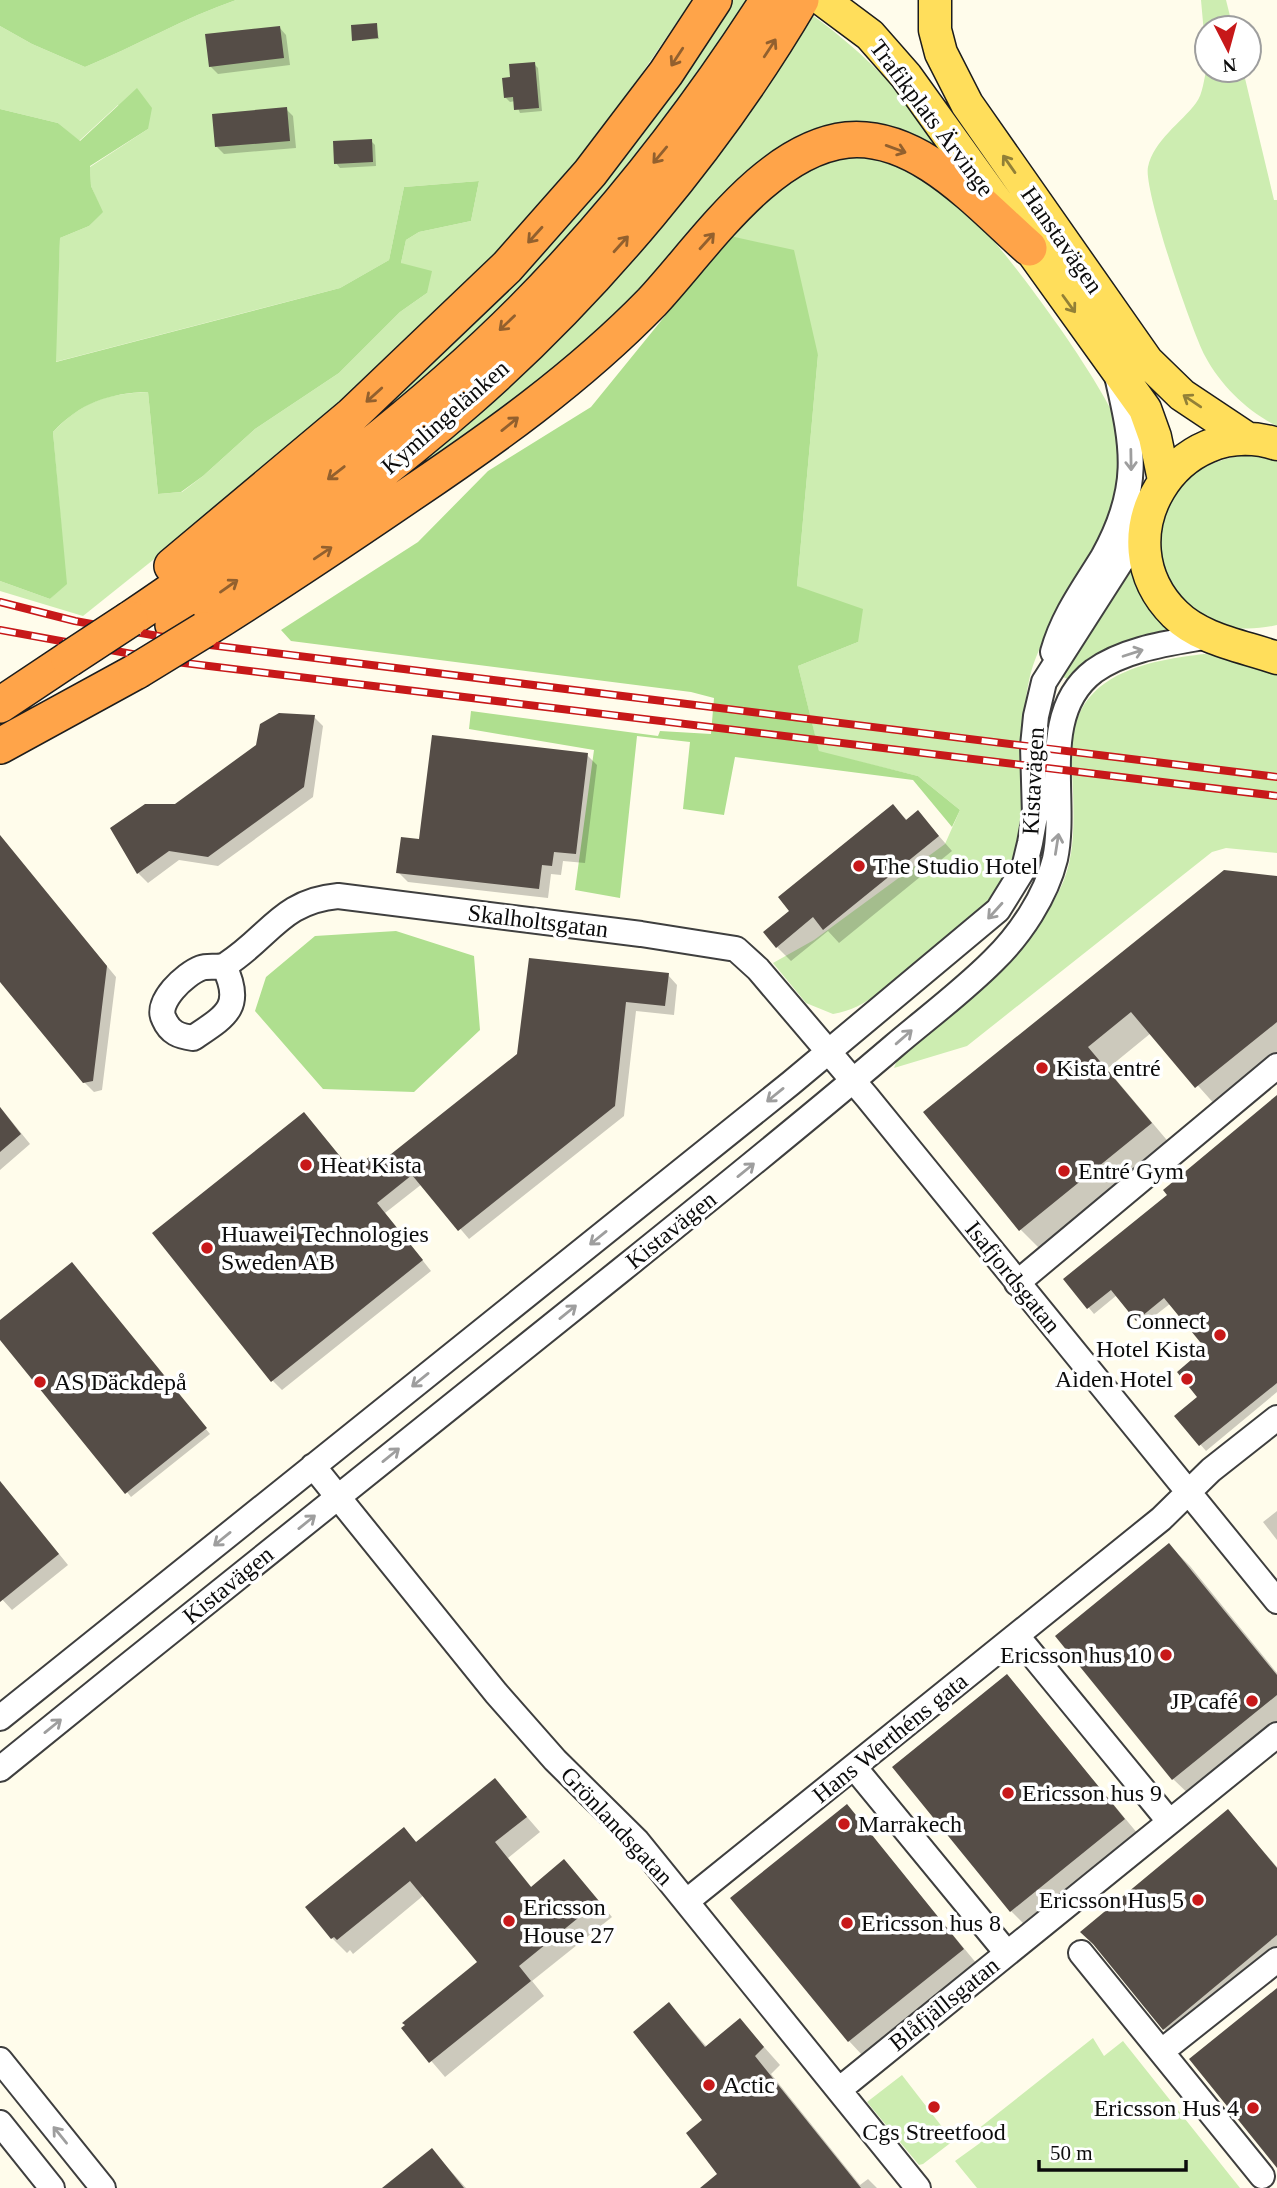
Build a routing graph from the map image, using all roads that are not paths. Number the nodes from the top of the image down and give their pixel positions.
1 (714, 0) edge
2 (768, 0) edge
3 (801, 0) edge
4 (823, 0) edge
5 (935, 0) edge
6 (726, 88) junction
7 (1029, 248) junction
8 (1116, 369) junction
9 (1263, 442) edge
10 (1164, 480) junction
11 (1145, 523) junction
12 (119, 617) junction
13 (188, 627) junction
14 (1277, 638) edge
15 (1222, 639) junction
16 (1277, 658) edge
17 (124, 669) junction
18 (1044, 682) junction
19 (0, 705) edge
20 (0, 740) edge
21 (0, 746) edge
22 (224, 966) dead end
23 (827, 1051) junction
24 (1277, 1066) edge
25 (853, 1081) junction
26 (658, 1189) junction
27 (683, 1220) junction
28 (1017, 1283) junction
29 (494, 1321) junction
30 (519, 1352) junction
31 (1277, 1418) edge
32 (313, 1466) junction
33 (1189, 1491) junction
34 (338, 1497) junction
35 (1277, 1601) edge
36 (1017, 1636) junction
37 (0, 1718) edge
38 (1277, 1735) edge
39 (854, 1767) junction
40 (0, 1769) edge
41 (1169, 1821) junction
42 (687, 1901) junction
43 (1007, 1953) junction
44 (1081, 1953) dead end
45 (1277, 1960) edge
46 (1162, 2051) junction
47 (0, 2060) edge
48 (840, 2089) junction
49 (0, 2123) edge
50 (1262, 2176) dead end
51 (52, 2188) edge
52 (103, 2188) edge
53 (918, 2188) edge

1 -> 12 highway
2 - 6 highway, Kymlingelänken
6 -> 3 highway, Kymlingelänken
4 - 7 main road, Trafikplats Ärvinge
9 -> 5 main road, Hanstavägen
6 -> 12 highway, Kymlingelänken
13 -> 6 highway, Kymlingelänken
7 -> 8 main road, Hanstavägen
13 -> 7 highway
8 - 10 main road, Hanstavägen
8 -> 18 street
9 - 10 main road, Hanstavägen
10 - 11 main road, Hanstavägen
11 - 15 main road, Hanstavägen
11 - 18 street, Kistavägen
12 - 19 highway, Kymlingelänken, bridge
13 - 17 highway, Kymlingelänken
14 - 15 main road
15 - 16 main road, Hanstavägen
25 -> 15 street, Kistavägen
17 - 20 highway, Kymlingelänken
17 - 21 highway
18 -> 23 street, Kistavägen
22 - 23 street, Skalholtsgatan
23 - 25 street, Isafjordsgatan
23 -> 26 street, Kistavägen
24 - 28 street
27 -> 25 street, Kistavägen
25 - 28 street, Isafjordsgatan
26 - 27 street
26 -> 29 street, Kistavägen
30 -> 27 street, Kistavägen
28 - 33 street, Isafjordsgatan
29 - 30 street
29 -> 32 street, Kistavägen
34 -> 30 street, Kistavägen
31 - 33 street, Hans Werthéns gata
32 - 34 street, Grönlandsgatan
32 -> 37 street, Kistavägen
33 - 35 street, Isafjordsgatan
33 - 36 street, Hans Werthéns gata
40 -> 34 street, Kistavägen
34 - 42 street, Grönlandsgatan
36 - 39 street, Hans Werthéns gata
36 - 41 street
38 - 41 street, Blåfjällsgatan
39 - 42 street, Hans Werthéns gata
39 - 43 street
41 - 43 street, Blåfjällsgatan
42 - 48 street, Grönlandsgatan
43 - 48 street, Blåfjällsgatan
44 - 46 street
45 - 46 street
46 - 50 street
52 -> 47 street
48 - 53 street, Grönlandsgatan
49 - 51 street

